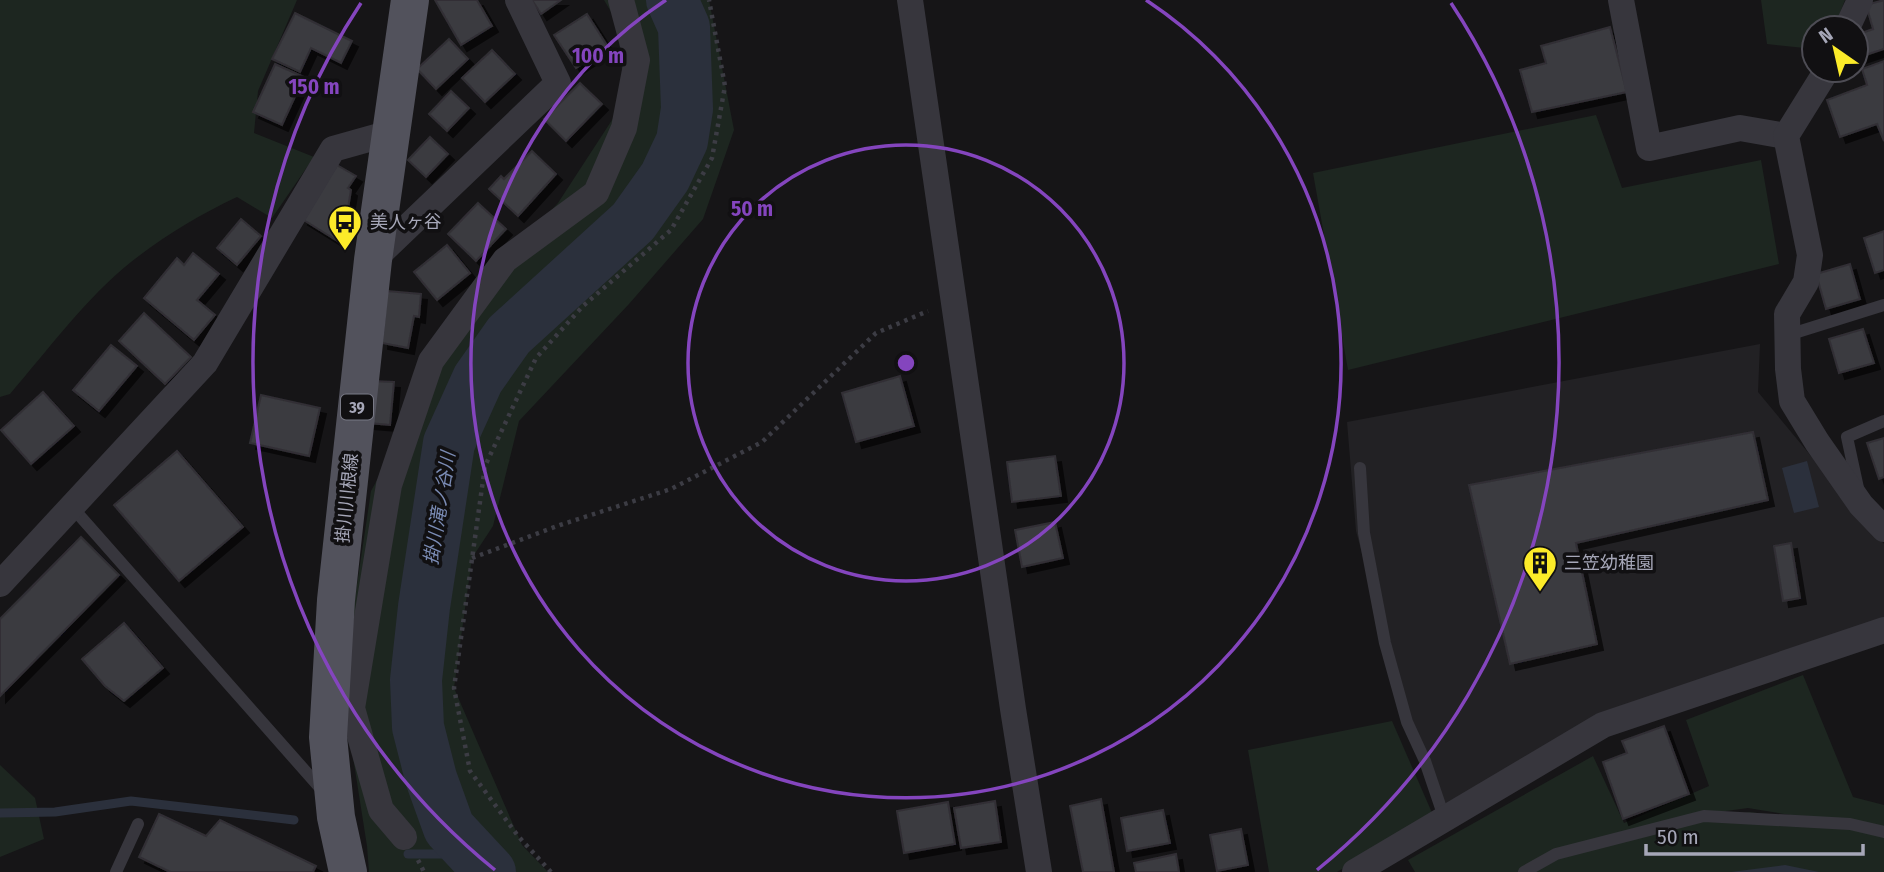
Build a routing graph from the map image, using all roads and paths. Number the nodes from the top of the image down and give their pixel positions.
1 (410, 0) edge
2 (518, 0) edge
3 (621, 0) edge
4 (709, 0) edge
5 (910, 0) edge
6 (1621, 0) edge
7 (1818, 84) edge
8 (390, 133) junction
9 (1786, 136) junction
10 (373, 260) junction
11 (954, 301) junction
12 (1884, 305) edge
13 (1788, 335) junction
14 (1884, 421) edge
15 (1360, 468) dead end
16 (1861, 505) junction
17 (72, 507) junction
18 (1884, 529) edge
19 (472, 558) junction
20 (0, 584) edge
21 (1884, 630) edge
22 (335, 810) junction
23 (1444, 817) junction
24 (138, 824) dead end
25 (1884, 832) edge
26 (404, 837) dead end
27 (419, 862) dead end
28 (346, 864) edge
29 (116, 872) edge
30 (424, 872) edge
31 (551, 872) edge
32 (1039, 872) edge
33 (1355, 872) edge
34 (1524, 872) edge

1 - 8 main road, 掛川川根線 / 39
2 - 10 street
3 - 26 street
4 - 19 path
5 - 11 street
6 - 9 street
7 - 9 street
8 - 10 main road, 掛川川根線 / 39
8 - 17 street
9 - 13 street
10 - 22 main road, 掛川川根線 / 39
11 - 19 path
11 - 32 street
12 - 13 lane
13 - 16 street
14 - 16 lane
15 - 23 lane
16 - 18 street
17 - 20 street
17 - 22 lane
19 - 31 path
21 - 23 street
22 - 28 main road, 掛川川根線 / 39
23 - 33 street
24 - 29 lane
25 - 34 lane
27 - 30 path

